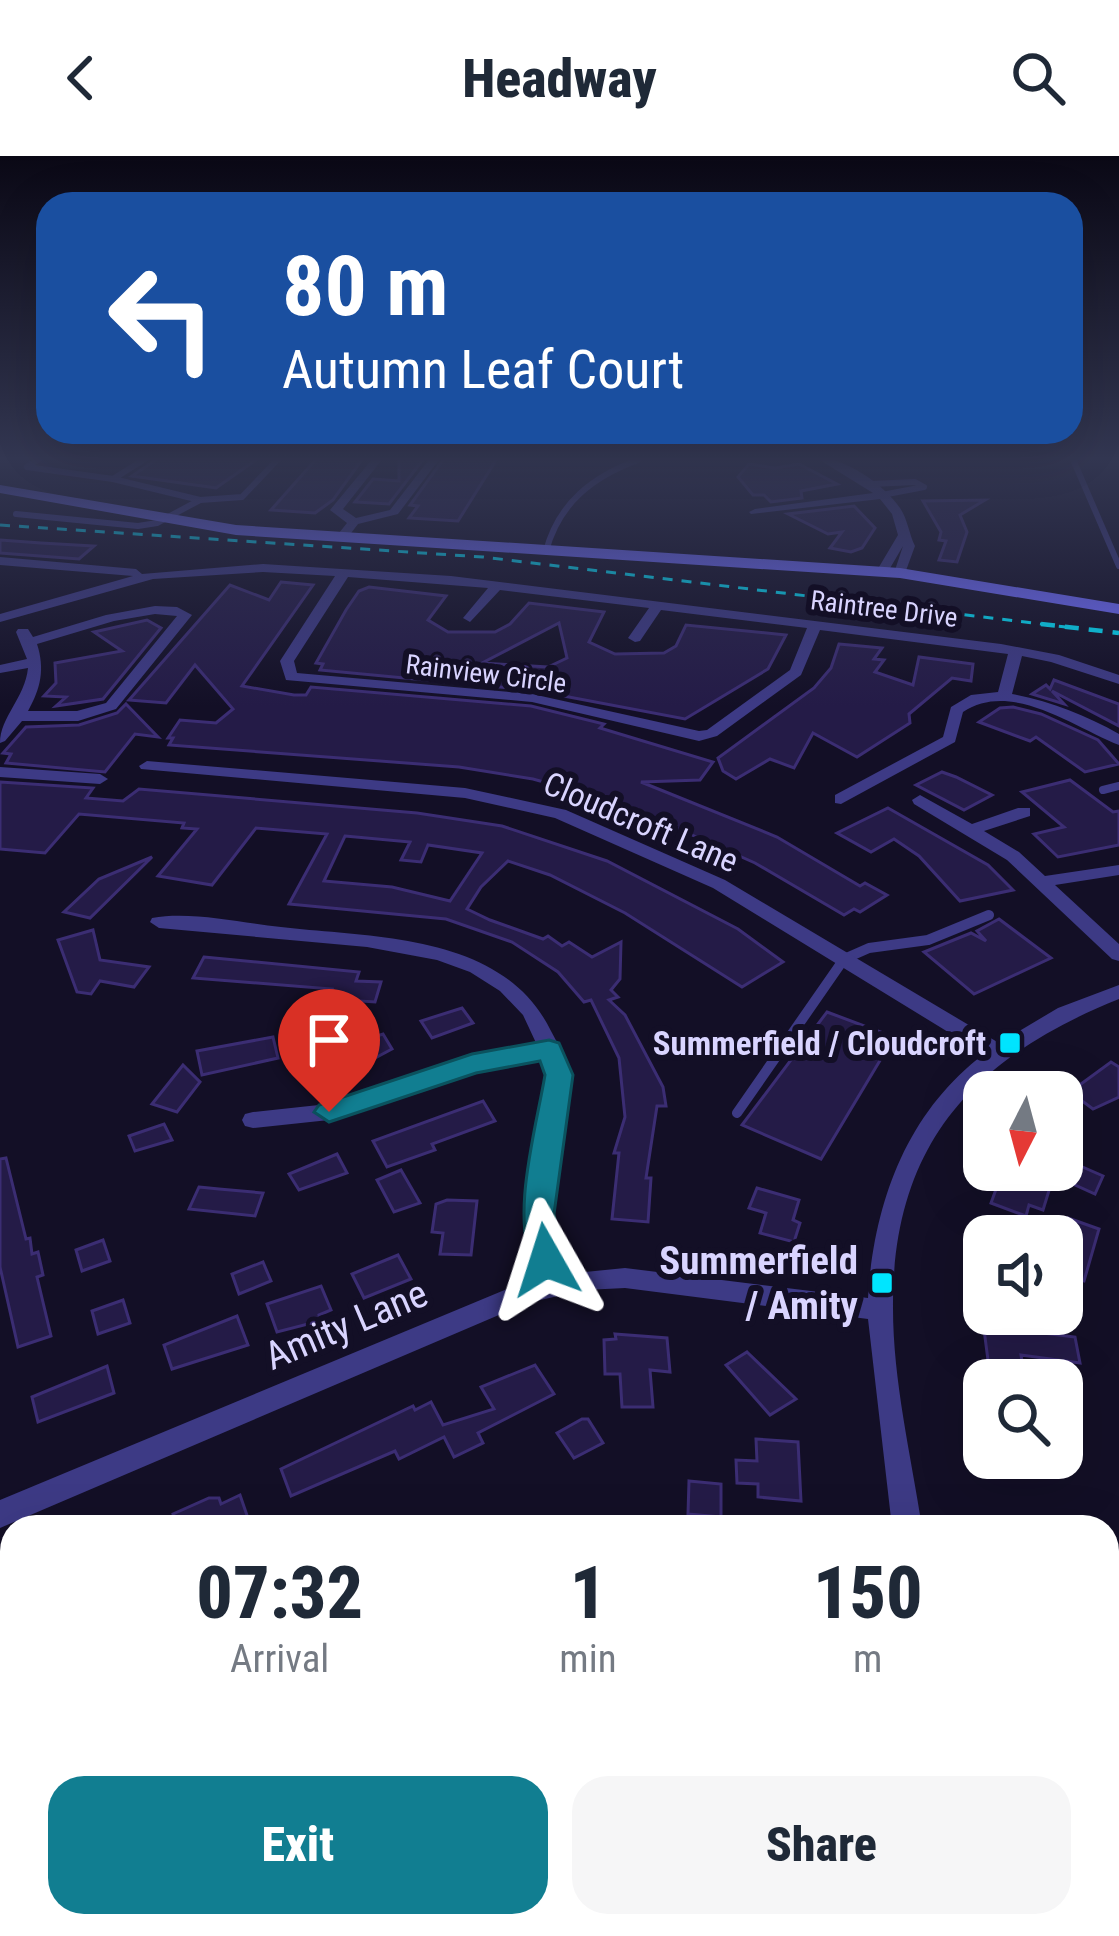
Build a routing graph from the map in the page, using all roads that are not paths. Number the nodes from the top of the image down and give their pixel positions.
1 (374, 540) edge
2 (548, 540) edge
3 (905, 540) edge
4 (546, 551) junction
5 (0, 561) edge
6 (344, 573) junction
7 (891, 573) junction
8 (152, 575) junction
9 (497, 586) junction
10 (657, 606) junction
11 (1119, 609) edge
12 (3, 617) edge
13 (470, 617) dead end
14 (815, 625) junction
15 (635, 638) dead end
16 (30, 642) junction
17 (1016, 651) junction
18 (36, 662) junction
19 (0, 670) edge
20 (1119, 680) edge
21 (1004, 696) junction
22 (19, 716) junction
23 (0, 738) edge
24 (1119, 740) edge
25 (147, 766) dead end
26 (0, 772) edge
27 (100, 778) dead end
28 (1119, 786) edge
29 (1102, 790) dead end
30 (841, 799) dead end
31 (920, 800) dead end
32 (1024, 812) dead end
33 (974, 829) junction
34 (1119, 870) edge
35 (1042, 882) junction
36 (988, 915) dead end
37 (159, 922) dead end
38 (1119, 955) edge
39 (844, 959) junction
40 (1119, 992) edge
41 (549, 1049) junction
42 (998, 1052) junction
43 (737, 1113) dead end
44 (253, 1120) dead end
45 (556, 1286) junction
46 (880, 1310) junction
47 (0, 1514) edge
48 (906, 1515) edge

1 - 4 street
2 - 4 lane
3 - 7 street
4 - 7 street
5 - 8 street
6 - 8 street, Raintree Drive
6 - 9 street, Raintree Drive
6 - 14 street, Rainview Circle
7 - 11 street
8 - 12 street, Raintree Drive
9 - 10 street, Raintree Drive
9 - 13 street
10 - 14 street, Raintree Drive
10 - 15 street
12 - 16 street
14 - 17 street, Raintree Drive
16 - 18 street
16 - 22 street
17 - 20 street, Raintree Drive
17 - 21 street
18 - 19 street
18 - 22 street
21 - 24 street
21 - 30 street
22 - 23 street
25 - 39 street, Cloudcroft Lane
26 - 27 street
28 - 29 lane
31 - 33 street
32 - 33 street
33 - 35 street
34 - 35 street
35 - 38 street
36 - 39 lane
37 - 41 street
39 - 42 street, Cloudcroft Lane
39 - 43 lane
40 - 42 street
41 - 44 street
41 - 45 street
42 - 46 street
45 - 46 street, Amity Lane
45 - 47 street, Amity Lane
46 - 48 street

